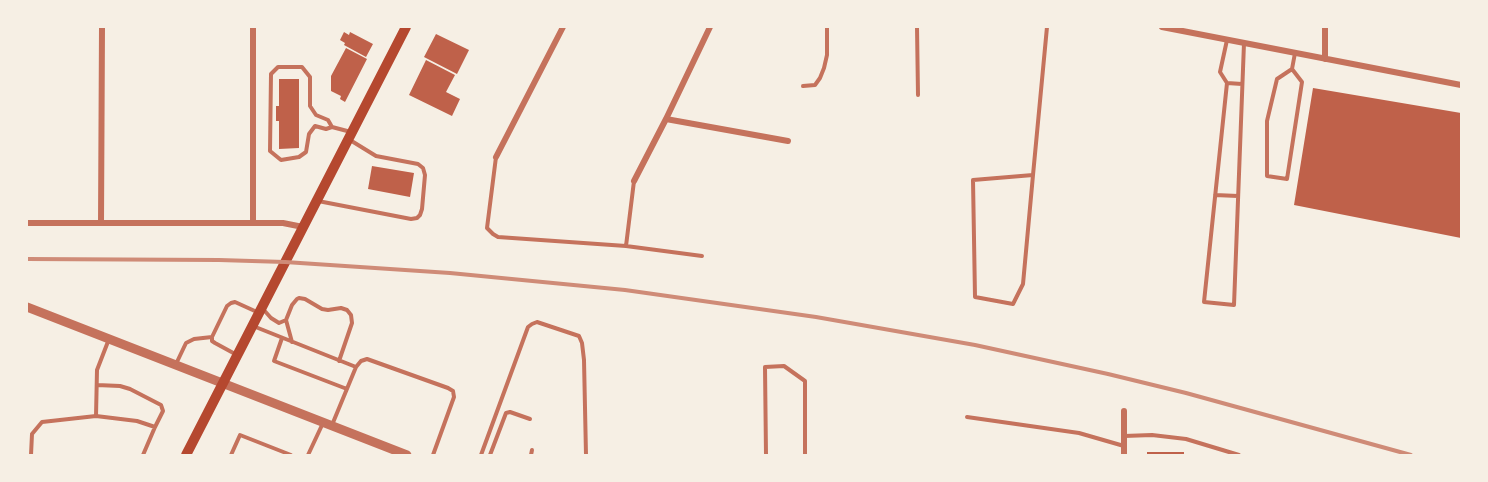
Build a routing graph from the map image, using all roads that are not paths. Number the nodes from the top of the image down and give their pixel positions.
1 (102, 27) edge
2 (252, 27) edge
3 (406, 27) edge
4 (563, 27) edge
5 (710, 27) edge
6 (827, 27) edge
7 (917, 27) edge
8 (1047, 27) edge
9 (1162, 27) edge
10 (1325, 27) edge
11 (1227, 40) junction
12 (1244, 43) junction
13 (1295, 53) junction
14 (1325, 59) junction
15 (1292, 69) junction
16 (1227, 83) junction
17 (1242, 84) junction
18 (1461, 85) edge
19 (803, 86) dead end
20 (918, 95) dead end
21 (666, 118) junction
22 (332, 127) junction
23 (350, 136) junction
24 (788, 141) dead end
25 (496, 157) joint
26 (1033, 175) junction
27 (634, 182) joint
28 (1215, 195) junction
29 (1238, 196) junction
30 (317, 200) junction
31 (27, 223) edge
32 (101, 223) junction
33 (253, 223) junction
34 (303, 227) junction
35 (626, 246) junction
36 (702, 256) dead end
37 (27, 307) edge
38 (260, 310) junction
39 (286, 320) junction
40 (253, 326) junction
41 (212, 337) junction
42 (282, 338) junction
43 (109, 339) junction
44 (292, 342) junction
45 (237, 356) junction
46 (339, 361) junction
47 (175, 365) junction
48 (356, 367) junction
49 (223, 384) junction
50 (97, 385) junction
51 (347, 389) junction
52 (1124, 411) dead end
53 (96, 416) junction
54 (968, 417) dead end
55 (530, 419) dead end
56 (327, 424) junction
57 (155, 427) junction
58 (1124, 436) junction
59 (1124, 446) junction
60 (31, 455) edge
61 (143, 455) edge
62 (186, 455) edge
63 (231, 455) edge
64 (291, 455) edge
65 (308, 455) edge
66 (407, 455) edge
67 (433, 455) edge
68 (481, 455) edge
69 (490, 455) edge
70 (586, 455) edge
71 (766, 455) edge
72 (805, 455) edge
73 (1124, 455) edge
74 (1239, 455) edge

1 - 32 street
2 - 33 street
3 - 23 main road
4 - 25 street
5 - 21 street
6 - 19 lane
7 - 20 lane
8 - 26 lane
9 - 11 street
10 - 14 street
11 - 12 street
11 - 16 lane
12 - 13 street
12 - 17 lane
13 - 14 street
13 - 15 lane
14 - 18 street
15 - 15 lane
16 - 17 lane
16 - 28 lane
17 - 29 lane
21 - 24 street
21 - 27 street
22 - 22 lane
22 - 23 lane
23 - 30 main road
23 - 30 lane
25 - 35 lane
26 - 26 lane
27 - 35 lane
28 - 29 lane
28 - 29 lane
30 - 34 main road
31 - 32 street
32 - 33 street
33 - 34 street
34 - 38 main road
35 - 36 lane
37 - 43 street
38 - 39 lane
38 - 40 main road
38 - 41 lane
39 - 44 lane
39 - 46 lane
40 - 42 lane
40 - 45 main road
41 - 45 lane
41 - 47 lane
42 - 44 lane
42 - 51 lane
43 - 47 street
43 - 50 lane
44 - 46 lane
45 - 49 main road
46 - 48 lane
47 - 49 street
48 - 51 lane
48 - 67 lane
49 - 56 street
49 - 62 main road
50 - 53 lane
50 - 57 lane
51 - 56 lane
52 - 58 street
53 - 57 lane
53 - 60 lane
54 - 59 lane
55 - 69 lane
56 - 65 lane
56 - 66 street
57 - 61 lane
58 - 59 street
58 - 74 lane
59 - 73 street
63 - 64 lane
68 - 70 lane
71 - 72 lane

